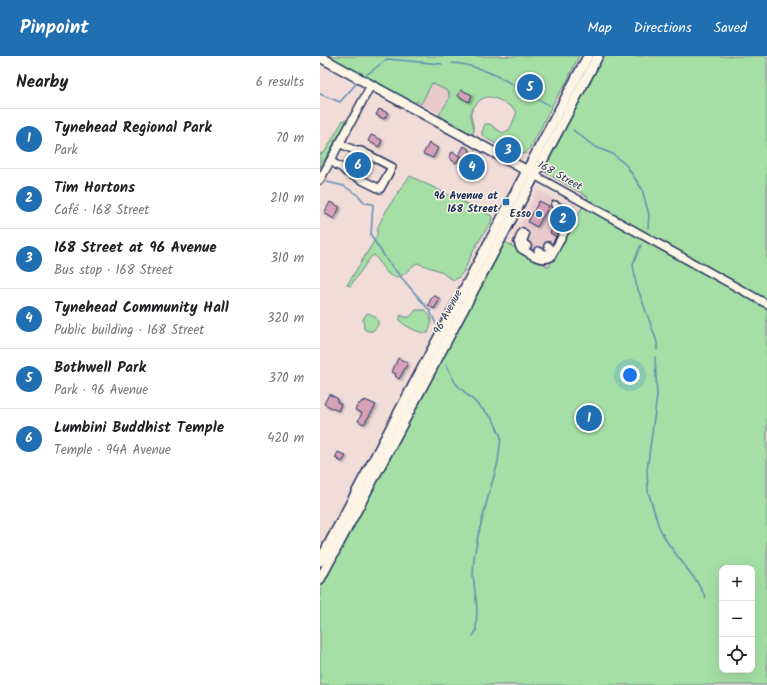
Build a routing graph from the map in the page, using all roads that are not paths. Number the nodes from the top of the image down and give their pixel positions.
1 (588, 56) edge
2 (598, 56) edge
3 (320, 57) edge
4 (371, 85) junction
5 (339, 143) junction
6 (330, 161) junction
7 (531, 173) junction
8 (320, 180) edge
9 (555, 205) dead end
10 (527, 246) tunnel mouth
11 (548, 246) dead end
12 (538, 251) dead end
13 (767, 304) edge
14 (320, 561) edge
15 (320, 578) edge

1 - 7 main road, 96 Avenue
2 - 7 main road, 96 Avenue
3 - 4 main road, 168 Street
4 - 5 street
4 - 7 main road, 168 Street
5 - 6 street
5 - 6 street
6 - 8 street
7 - 13 street, 168 Street
7 - 14 main road, 96 Avenue
7 - 15 main road, 96 Avenue
9 - 10 street
11 - 12 street

